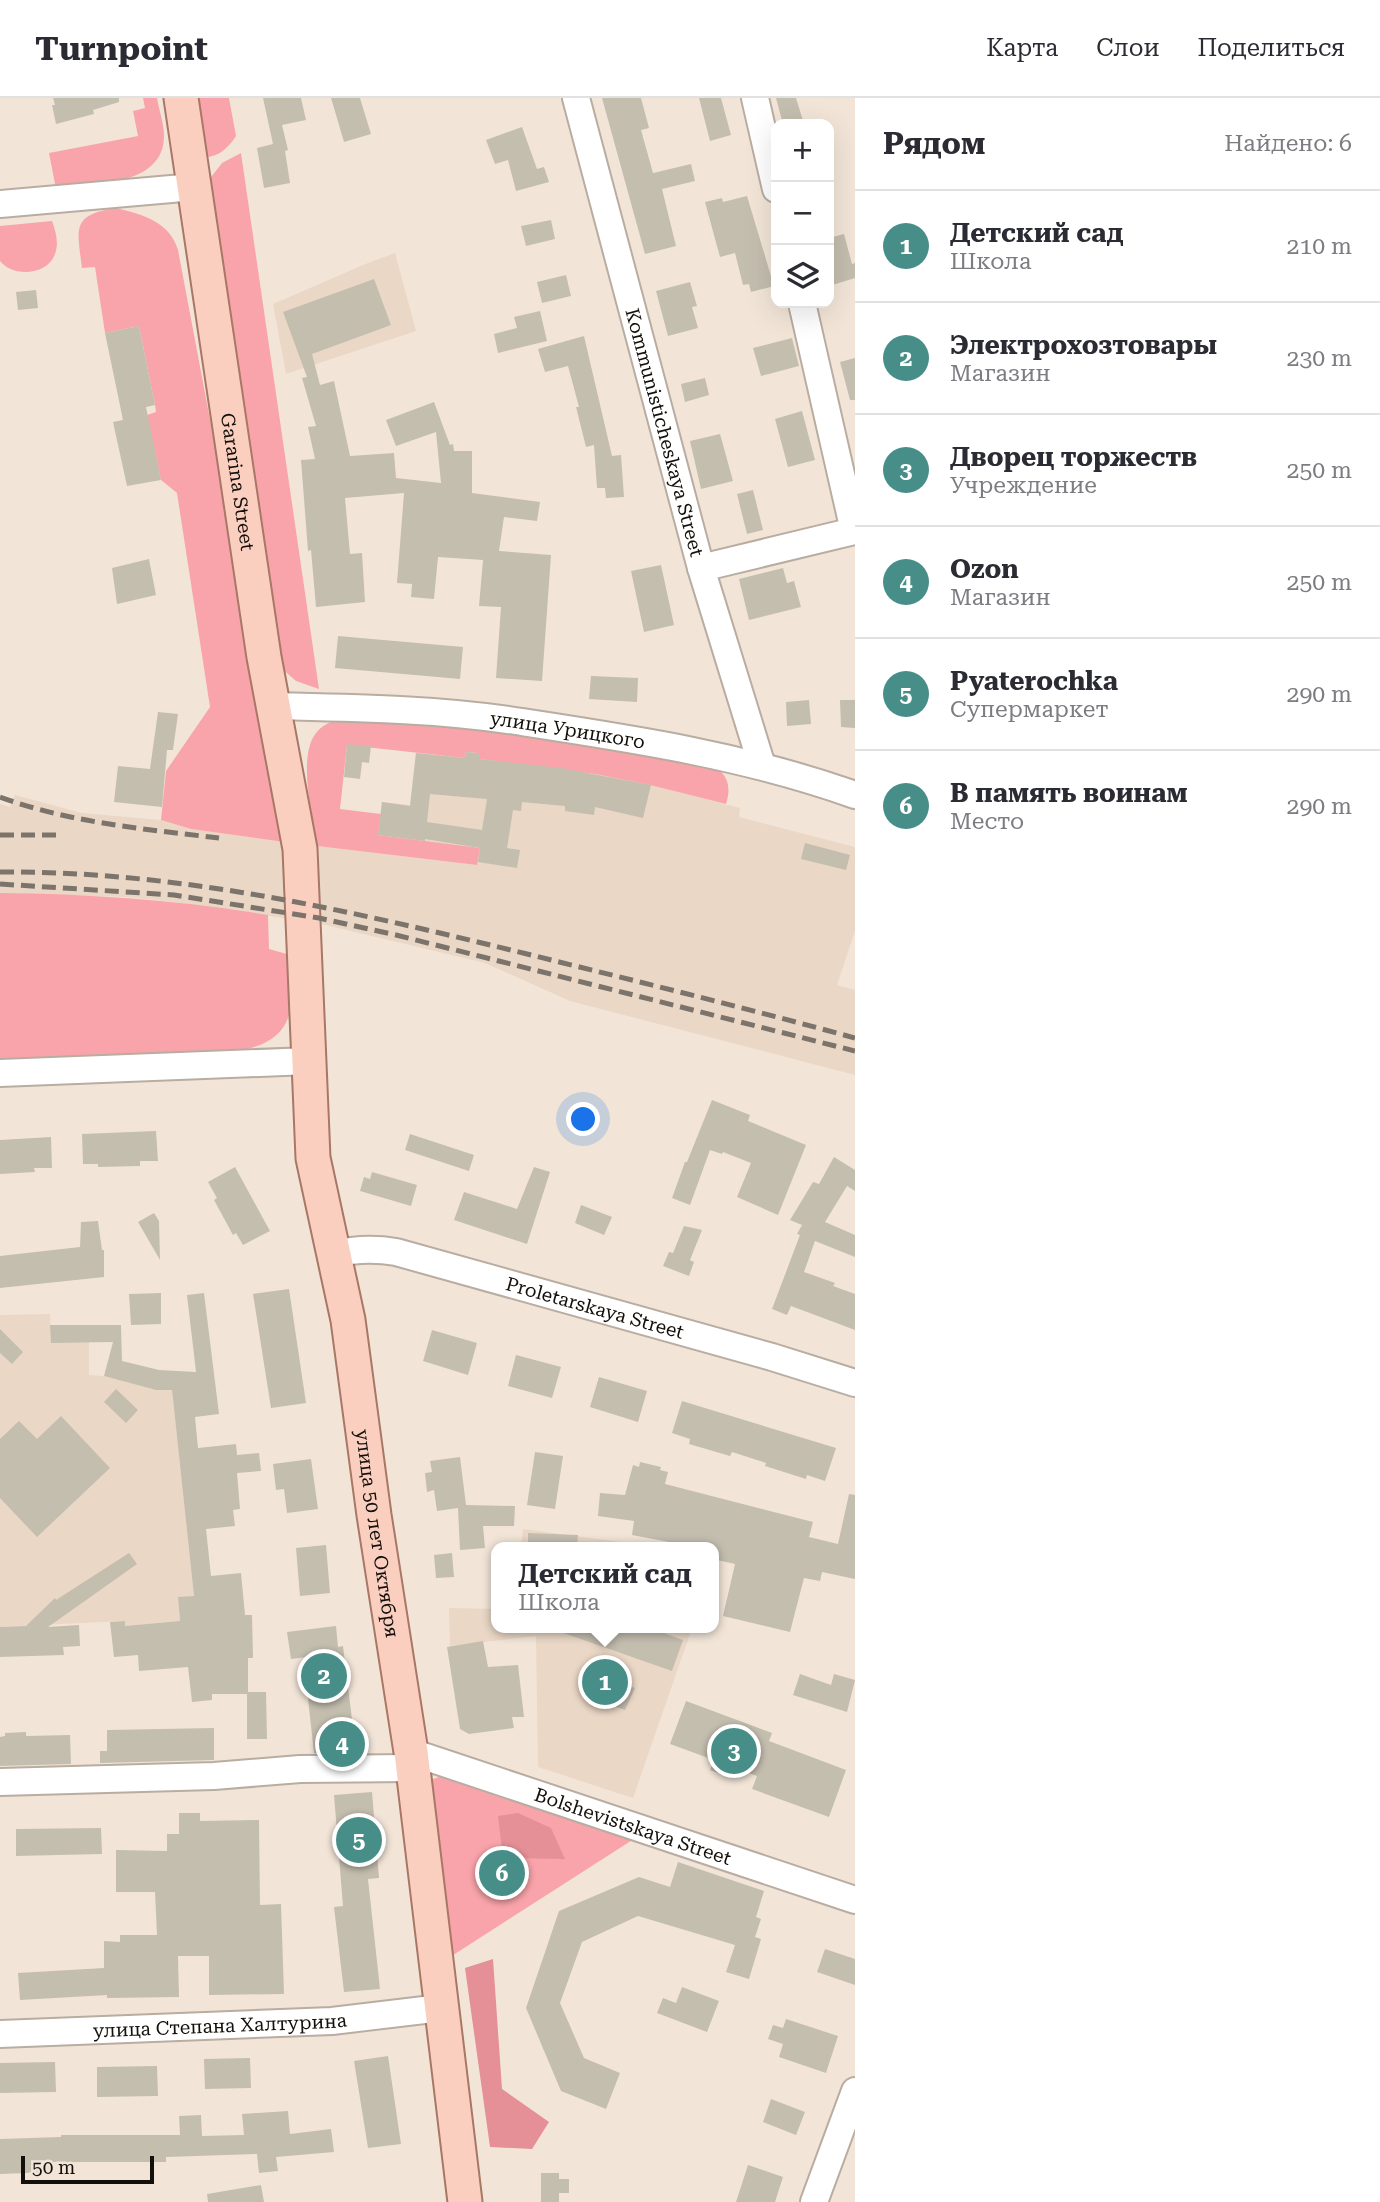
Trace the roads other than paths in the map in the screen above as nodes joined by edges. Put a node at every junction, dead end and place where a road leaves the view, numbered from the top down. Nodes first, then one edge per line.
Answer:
1 (181, 98) edge
2 (576, 98) edge
3 (755, 98) edge
4 (774, 182) edge
5 (194, 187) junction
6 (0, 204) edge
7 (803, 308) edge
8 (701, 568) junction
9 (274, 706) junction
10 (762, 766) junction
11 (855, 794) edge
12 (300, 866) joint
13 (309, 1061) junction
14 (0, 1073) edge
15 (333, 1254) junction
16 (855, 1383) edge
17 (412, 1760) junction
18 (0, 1783) edge
19 (855, 1900) edge
20 (441, 2008) junction
21 (0, 2034) edge
22 (855, 2091) edge
23 (465, 2202) edge
24 (814, 2202) edge

1 - 5 main road, Gararina Street
2 - 8 street, Kommunisticheskaya Street
3 - 4 street
5 - 6 street
5 - 9 main road, Gararina Street
7 - 8 street
8 - 10 street, Kommunisticheskaya Street
9 - 10 street, улица Урицкого
9 - 12 main road, Gararina Street
10 - 11 street, улица Урицкого
12 - 13 main road, улица 50 лет Октября
13 - 14 street
13 - 15 main road, улица 50 лет Октября
15 - 16 street, Proletarskaya Street
15 - 17 main road, улица 50 лет Октября
17 - 18 street, Bolshevistskaya Street
17 - 19 street, Bolshevistskaya Street
17 - 20 main road, улица 50 лет Октября
20 - 21 street, улица Степана Халтурина
20 - 23 main road, улица 50 лет Октября
22 - 24 street

